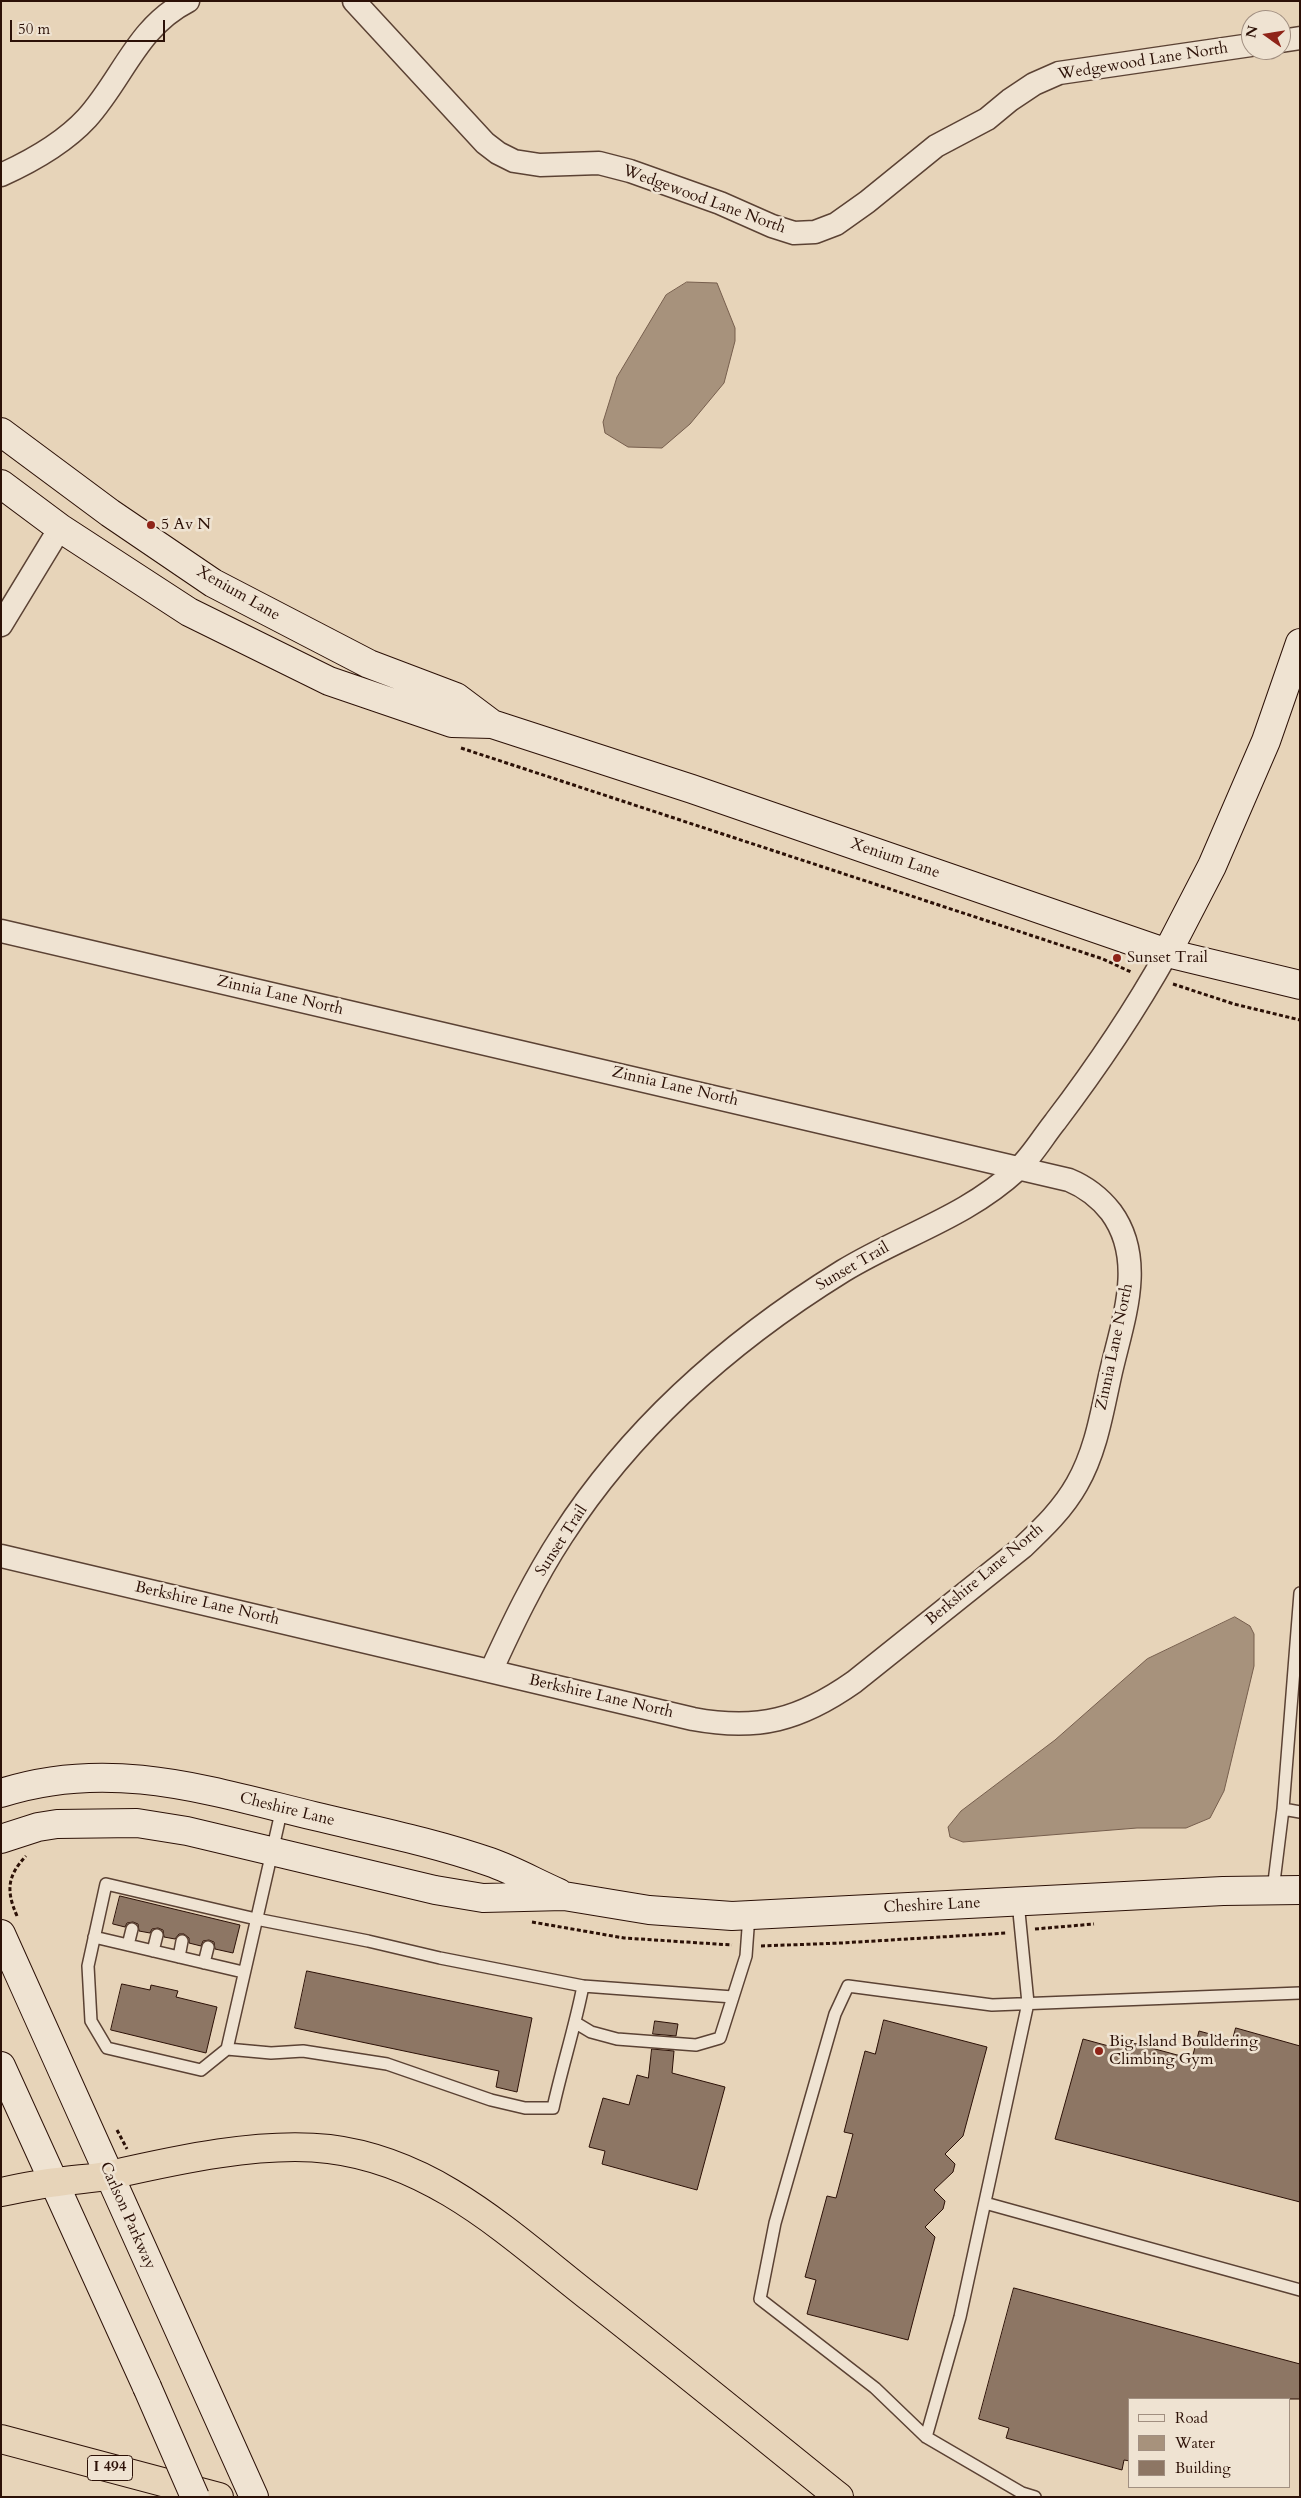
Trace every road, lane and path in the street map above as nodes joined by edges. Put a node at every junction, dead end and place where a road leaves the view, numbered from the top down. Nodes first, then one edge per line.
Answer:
1 (188, 1) edge
2 (354, 1) edge
3 (1241, 46) edge
4 (1, 175) edge
5 (1, 432) edge
6 (1, 484) edge
7 (60, 528) junction
8 (1, 625) edge
9 (1300, 643) edge
10 (492, 724) junction
11 (1, 931) edge
12 (1167, 953) junction
13 (1300, 984) edge
14 (1180, 986) dead end
15 (1300, 1020) edge
16 (1019, 1168) junction
17 (1096, 1436) joint
18 (1, 1556) edge
19 (1300, 1593) edge
20 (492, 1671) junction
21 (1296, 1686) edge
22 (1, 1792) edge
23 (282, 1808) junction
24 (1284, 1809) junction
25 (1300, 1812) edge
26 (1, 1839) edge
27 (272, 1852) junction
28 (1286, 1890) edge
29 (564, 1896) junction
30 (1018, 1902) junction
31 (749, 1915) junction
32 (256, 1919) junction
33 (132, 1929) dead end
34 (1, 1934) edge
35 (157, 1935) dead end
36 (94, 1937) junction
37 (182, 1941) dead end
38 (128, 1945) junction
39 (208, 1947) dead end
40 (153, 1951) junction
41 (179, 1957) junction
42 (204, 1963) junction
43 (244, 1972) junction
44 (582, 1986) junction
45 (1300, 1992) edge
46 (733, 1998) junction
47 (1028, 2003) junction
48 (576, 2022) junction
49 (227, 2049) junction
50 (1, 2066) edge
51 (109, 2175) junction
52 (54, 2182) junction
53 (1, 2192) edge
54 (985, 2203) junction
55 (1300, 2290) edge
56 (926, 2437) junction
57 (1, 2439) edge
58 (195, 2497) edge
59 (220, 2497) edge
60 (254, 2497) edge
61 (839, 2497) edge
62 (1035, 2497) edge

1 - 4 street
2 - 3 street, Wedgewood Lane North
5 - 10 main road, Xenium Lane
6 - 7 main road, Xenium Lane
7 - 8 street
7 - 10 main road, Xenium Lane
9 - 12 main road, Sunset Trail
10 - 12 main road, Xenium Lane
11 - 16 street, Zinnia Lane North
12 - 13 main road, Xenium Lane
12 - 16 street, Sunset Trail
14 - 15 path
16 - 17 street, Zinnia Lane North
16 - 20 street, Sunset Trail
17 - 20 street, Berkshire Lane North
18 - 20 street, Berkshire Lane North
19 - 21 lane
21 - 24 lane
22 - 23 main road, Cheshire Lane
23 - 27 lane
23 - 29 main road, Cheshire Lane
24 - 25 lane
24 - 28 lane
26 - 27 main road, Cheshire Lane
27 - 29 main road, Cheshire Lane
27 - 32 lane
28 - 30 main road, Cheshire Lane
29 - 31 main road, Cheshire Lane
30 - 31 main road, Cheshire Lane
30 - 47 lane
31 - 46 lane
32 - 36 lane
32 - 43 lane
32 - 44 lane
33 - 38 lane
34 - 51 main road, Carlson Parkway
35 - 40 lane
36 - 38 lane
36 - 49 lane
37 - 41 lane
38 - 40 lane
39 - 42 lane
40 - 41 lane
41 - 42 lane
42 - 43 lane
43 - 49 lane
44 - 46 lane
44 - 48 lane
45 - 47 lane
46 - 48 lane
47 - 54 lane
47 - 56 lane
48 - 49 lane
50 - 52 main road
51 - 52 highway
51 - 60 main road, Carlson Parkway
51 - 61 highway
52 - 53 highway
52 - 58 main road, bridge
54 - 55 lane
54 - 56 lane
56 - 62 lane
57 - 59 highway, I 494

